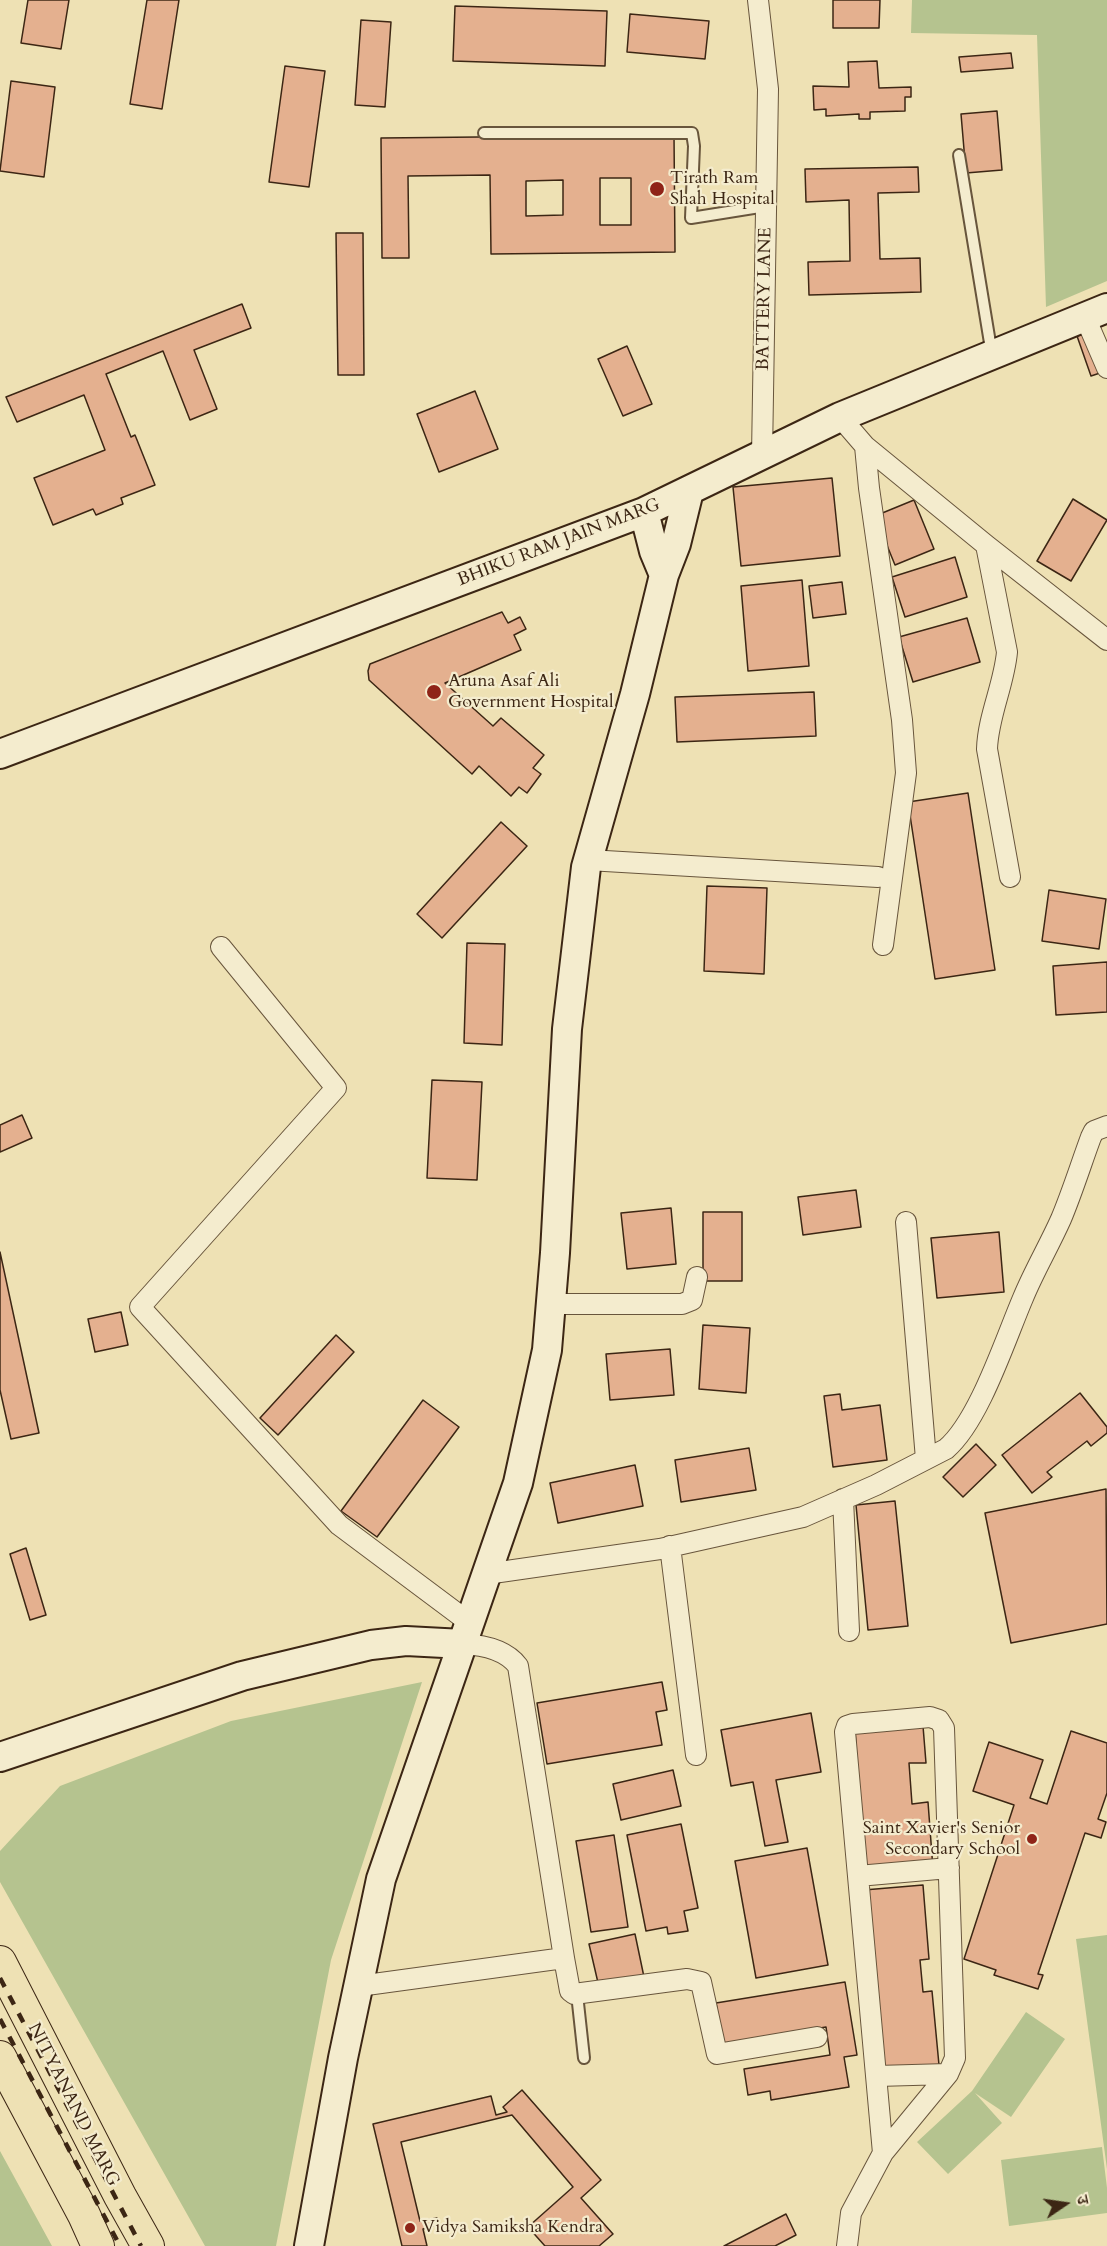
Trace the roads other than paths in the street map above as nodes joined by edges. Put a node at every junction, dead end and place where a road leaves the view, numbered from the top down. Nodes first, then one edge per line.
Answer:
1 (758, 0) edge
2 (484, 133) dead end
3 (959, 155) dead end
4 (766, 206) junction
5 (1096, 312) edge
6 (992, 355) junction
7 (1107, 368) edge
8 (840, 417) junction
9 (866, 446) junction
10 (762, 455) junction
11 (689, 491) junction
12 (644, 512) junction
13 (986, 545) junction
14 (664, 575) junction
15 (1107, 640) edge
16 (0, 754) edge
17 (588, 860) junction
18 (878, 877) dead end
19 (1010, 877) dead end
20 (883, 945) dead end
21 (221, 947) dead end
22 (1107, 1126) edge
23 (906, 1222) dead end
24 (697, 1276) dead end
25 (551, 1304) junction
26 (926, 1459) junction
27 (843, 1499) junction
28 (670, 1546) junction
29 (486, 1574) junction
30 (849, 1631) dead end
31 (466, 1634) junction
32 (696, 1755) dead end
33 (1, 1760) edge
34 (949, 1868) junction
35 (858, 1876) junction
36 (564, 1958) junction
37 (0, 1962) edge
38 (359, 1986) junction
39 (577, 1994) junction
40 (817, 2037) dead end
41 (0, 2057) edge
42 (584, 2058) dead end
43 (948, 2073) junction
44 (877, 2076) junction
45 (883, 2153) junction
46 (120, 2196) junction
47 (84, 2215) junction
48 (98, 2246) edge
49 (148, 2246) edge
50 (309, 2246) edge
51 (847, 2246) edge

1 - 4 street, BATTERY LANE
2 - 4 lane
3 - 6 lane
4 - 10 street, BATTERY LANE
5 - 6 street, BHIKU RAM JAIN MARG
5 - 7 street
6 - 8 street, BHIKU RAM JAIN MARG
8 - 9 street
8 - 10 street, BHIKU RAM JAIN MARG
9 - 13 street
9 - 20 street
10 - 11 street, BHIKU RAM JAIN MARG
11 - 12 street, BHIKU RAM JAIN MARG
11 - 14 street
12 - 14 street
12 - 16 street, BHIKU RAM JAIN MARG
13 - 15 street
13 - 19 street
14 - 17 street
17 - 18 street
17 - 25 street
21 - 31 street
22 - 26 street
23 - 26 street
24 - 25 street
25 - 29 street
26 - 27 street
27 - 28 street
27 - 30 street
28 - 29 street
28 - 32 street
29 - 31 street
31 - 33 street
31 - 36 street
31 - 38 street
34 - 35 street
34 - 35 street
34 - 43 street
35 - 44 street
36 - 38 street
36 - 39 street
37 - 46 main road, NITYANAND MARG
38 - 50 street
39 - 40 street
39 - 42 lane
41 - 47 main road
43 - 44 street
43 - 45 street
44 - 45 street
45 - 51 street
46 - 47 main road
46 - 49 main road, NITYANAND MARG
47 - 48 main road

